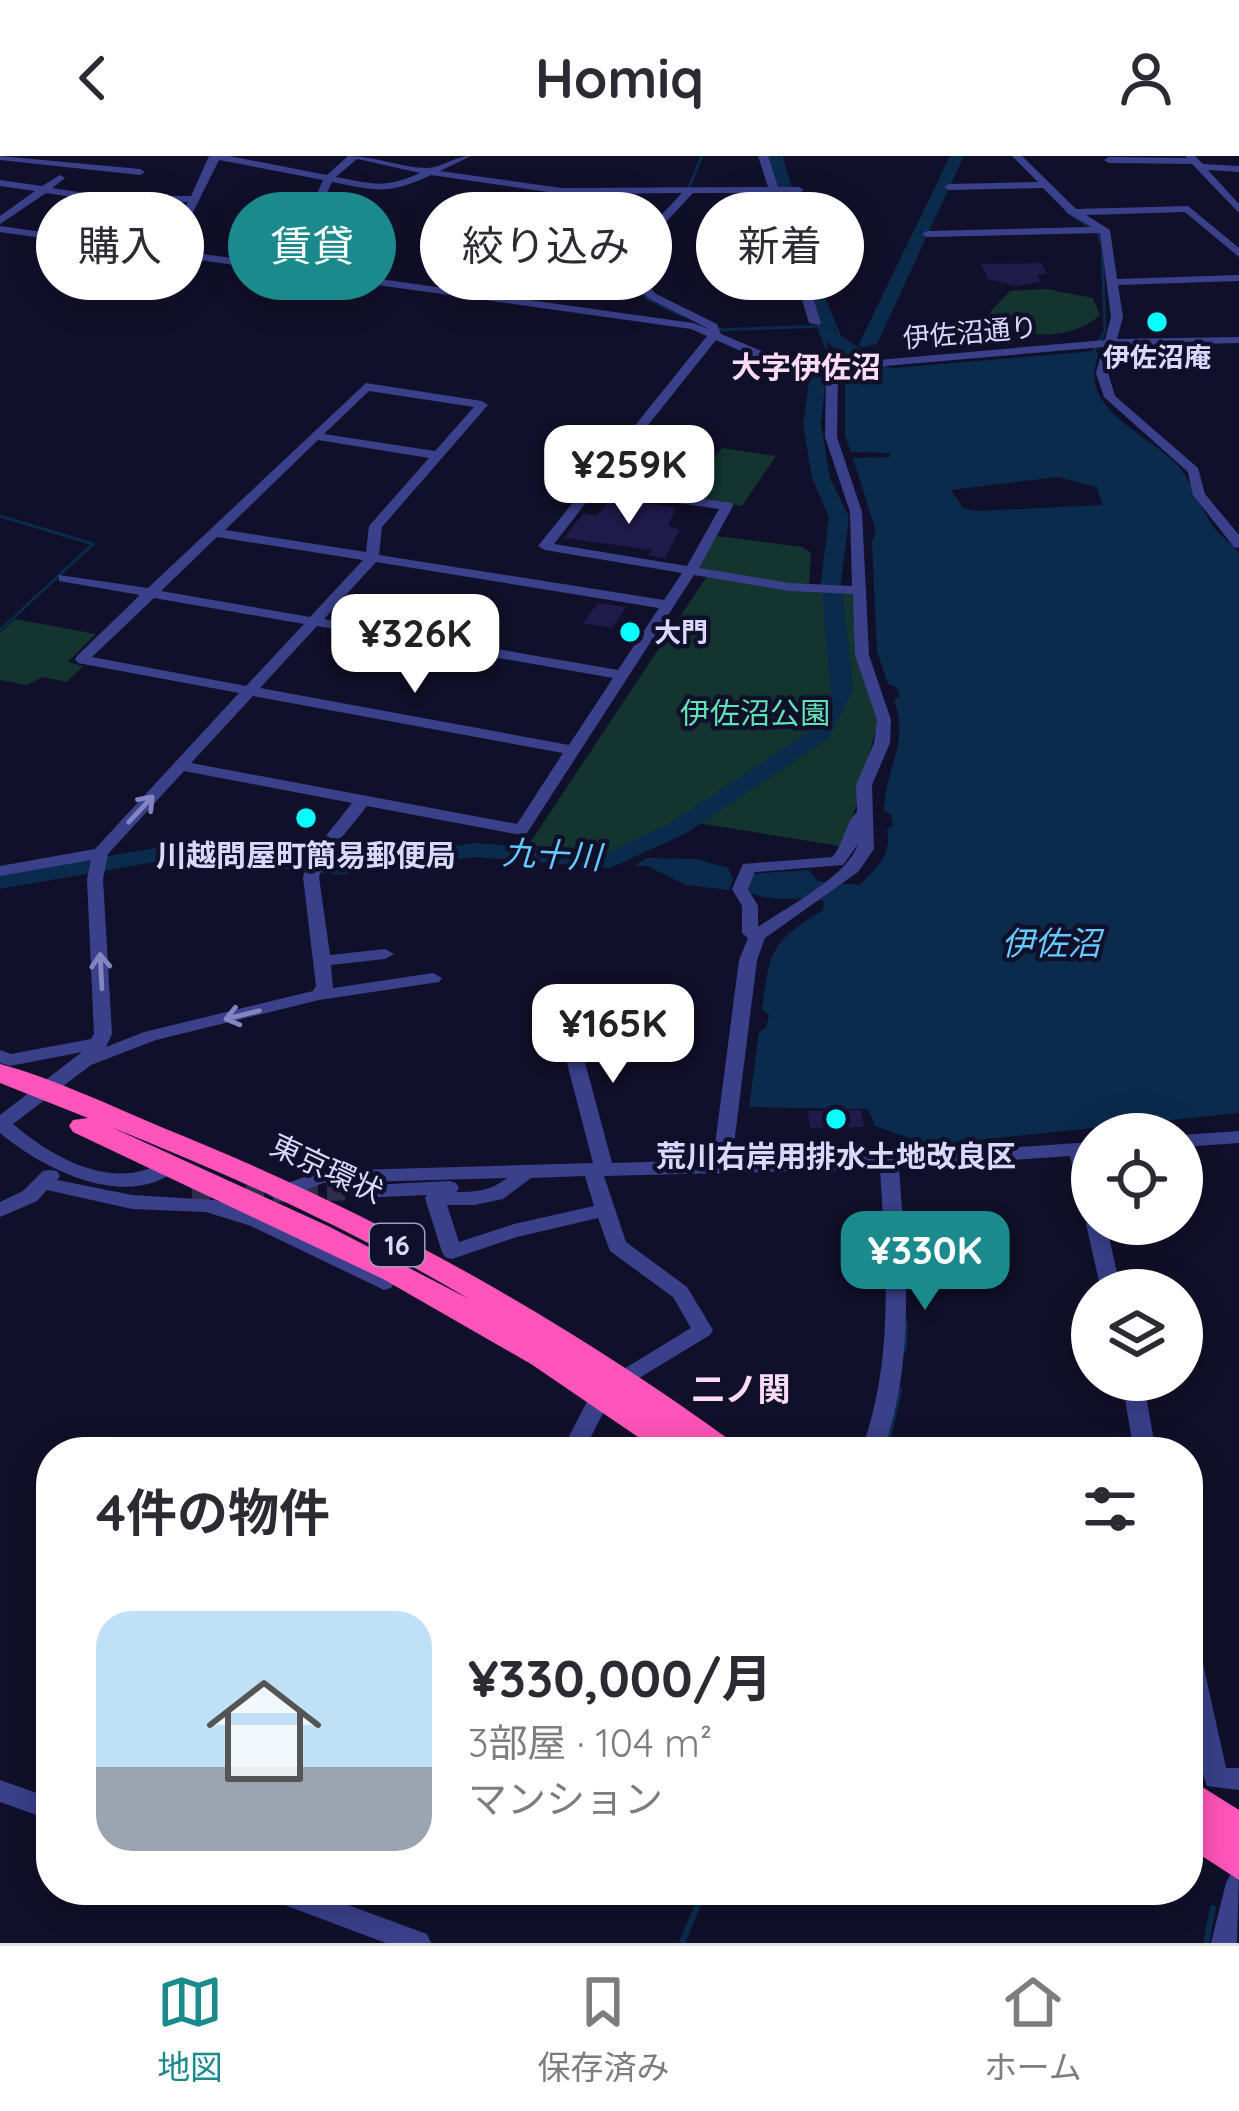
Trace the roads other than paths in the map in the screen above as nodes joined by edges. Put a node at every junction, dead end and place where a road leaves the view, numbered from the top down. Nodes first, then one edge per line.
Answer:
1 (215, 156) edge
2 (356, 156) edge
3 (466, 156) edge
4 (763, 156) edge
5 (1017, 156) edge
6 (1237, 156) edge
7 (0, 157) edge
8 (20, 158) edge
9 (1109, 160) dead end
10 (1194, 162) edge
11 (1239, 169) edge
12 (0, 172) edge
13 (140, 172) dead end
14 (429, 172) junction
15 (60, 178) dead end
16 (324, 180) junction
17 (0, 183) edge
18 (1046, 185) junction
19 (949, 187) dead end
20 (44, 190) junction
21 (773, 190) junction
22 (800, 190) dead end
23 (57, 192) edge
24 (195, 192) edge
25 (317, 192) edge
26 (688, 193) junction
27 (1238, 210) edge
28 (1073, 212) junction
29 (1191, 212) junction
30 (0, 225) edge
31 (1105, 230) junction
32 (36, 231) edge
33 (927, 234) dead end
34 (1239, 254) edge
35 (1239, 278) edge
36 (1111, 281) junction
37 (396, 286) edge
38 (815, 323) dead end
39 (716, 332) junction
40 (1239, 340) edge
41 (1111, 343) junction
42 (829, 369) junction
43 (316, 436) junction
44 (437, 455) junction
45 (593, 487) junction
46 (214, 532) junction
47 (1239, 544) edge
48 (372, 558) junction
49 (692, 570) junction
50 (64, 578) dead end
51 (850, 590) junction
52 (152, 593) junction
53 (668, 605) junction
54 (316, 620) junction
55 (622, 675) junction
56 (251, 692) junction
57 (570, 750) junction
58 (182, 766) junction
59 (865, 799) junction
60 (362, 801) junction
61 (100, 854) junction
62 (0, 872) edge
63 (757, 936) junction
64 (385, 954) dead end
65 (322, 961) junction
66 (433, 978) dead end
67 (319, 995) junction
68 (565, 1021) dead end
69 (99, 1043) junction
70 (0, 1056) edge
71 (86, 1060) junction
72 (0, 1072) edge
73 (0, 1090) edge
74 (36, 1096) junction
75 (0, 1124) edge
76 (1239, 1137) edge
77 (1203, 1140) edge
78 (1071, 1150) edge
79 (889, 1162) junction
80 (172, 1165) junction
81 (722, 1166) junction
82 (598, 1169) junction
83 (526, 1171) junction
84 (502, 1172) junction
85 (50, 1175) junction
86 (358, 1191) tunnel mouth
87 (192, 1196) tunnel mouth
88 (274, 1197) junction
89 (0, 1210) edge
90 (606, 1210) junction
91 (394, 1269) junction
92 (612, 1388) junction
93 (1136, 1401) edge
94 (581, 1437) edge
95 (667, 1437) edge
96 (696, 1437) edge
97 (878, 1437) edge
98 (1142, 1437) edge
99 (1203, 1719) edge
100 (1239, 1779) edge
101 (0, 1791) edge
102 (36, 1804) edge
103 (1203, 1805) edge
104 (1239, 1831) edge
105 (1203, 1836) edge
106 (1239, 1863) edge
107 (1239, 1883) edge
108 (345, 1905) edge
109 (418, 1943) edge
110 (1224, 1943) edge

1 - 16 street
1 - 24 street
2 - 14 street
2 - 16 street
3 - 14 street
4 - 21 street
5 - 18 street
6 - 11 street
7 - 8 street
8 - 12 street
8 - 13 street
9 - 10 street
10 - 11 street
10 - 27 street
14 - 16 street
14 - 26 street
15 - 20 street
16 - 25 street
17 - 20 street
18 - 19 street
18 - 28 street
20 - 23 street
20 - 30 street
21 - 22 street
21 - 26 street
21 - 38 street
26 - 39 street
27 - 29 street
28 - 29 street
28 - 31 street
29 - 34 street
30 - 32 street, 伊佐沼通り
31 - 33 street
31 - 36 street
35 - 36 street
36 - 41 street
37 - 39 street, 伊佐沼通り
39 - 42 street, 伊佐沼通り
39 - 45 street
40 - 41 street, 伊佐沼通り
41 - 42 street, 伊佐沼通り
41 - 47 street
42 - 51 street
43 - 44 street
43 - 44 street
43 - 46 street
44 - 48 street
45 - 49 street
45 - 49 street
46 - 48 street
46 - 52 street
48 - 53 street
48 - 54 street
49 - 51 street
49 - 53 street
50 - 52 street
51 - 59 street
52 - 54 street
52 - 56 street
53 - 55 street
54 - 55 street
54 - 56 street
55 - 57 street
56 - 57 street
56 - 58 street
57 - 60 street
58 - 60 street
61 -> 58 street
59 - 63 street
59 - 63 street
60 - 65 street
61 - 62 street
69 -> 61 street
63 - 81 street
64 - 65 street
65 - 67 street
66 - 67 street
67 -> 71 street
68 - 82 street
69 - 70 street
69 - 71 street
71 - 74 street
72 - 74 highway, 東京環状 / 16
73 - 74 highway, 東京環状 / 16
74 - 75 street
74 - 80 highway, 東京環状 / 16
74 - 88 highway, 東京環状 / 16
75 - 85 street
76 - 77 street
78 - 79 street
79 - 81 street
79 - 97 street
80 - 85 street
80 - 88 highway, 東京環状 / 16
81 - 82 street
82 - 83 street
82 - 90 street
83 - 84 street
83 - 90 street
84 - 86 street
84 - 88 street
85 - 87 street
85 - 89 street
85 - 91 street
88 - 91 highway, 東京環状 / 16
88 - 92 highway, 東京環状 / 16
90 - 92 street
91 - 92 highway, 東京環状 / 16
92 - 94 street
92 - 95 highway, 東京環状 / 16
92 - 96 highway, 東京環状 / 16
93 - 98 street
99 - 100 street
101 - 102 street
103 - 104 highway
105 - 106 highway
107 - 110 street
108 - 109 street

